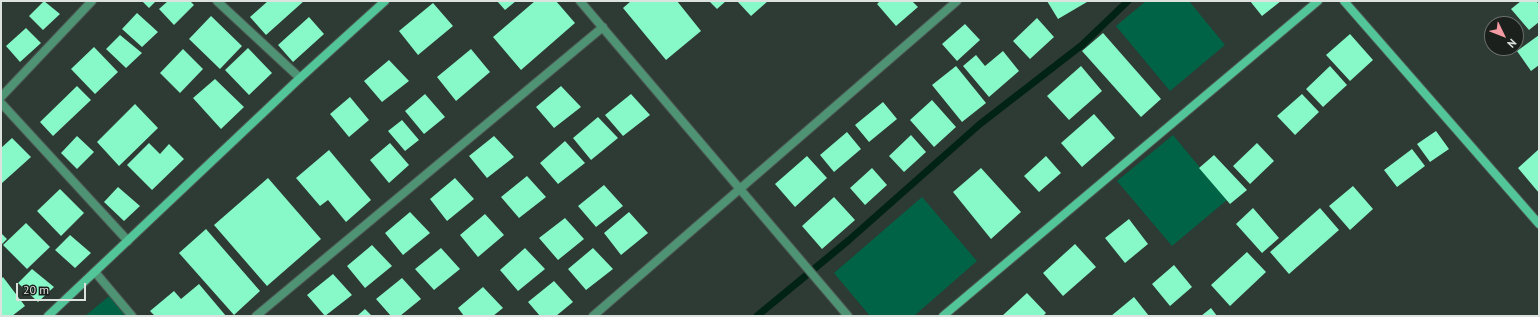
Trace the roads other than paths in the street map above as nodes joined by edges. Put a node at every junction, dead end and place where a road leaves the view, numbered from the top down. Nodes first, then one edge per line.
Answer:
1 (92, 1) edge
2 (217, 1) edge
3 (385, 1) edge
4 (580, 1) edge
5 (957, 1) edge
6 (1318, 1) edge
7 (1344, 1) edge
8 (603, 27) junction
9 (300, 78) junction
10 (1, 97) edge
11 (1, 102) edge
12 (741, 189) junction
13 (1539, 224) edge
14 (128, 241) junction
15 (95, 272) junction
16 (48, 316) edge
17 (132, 316) edge
18 (256, 316) edge
19 (593, 316) edge
20 (848, 316) edge
21 (943, 316) edge

1 - 10 street
2 - 9 street
3 - 9 street
4 - 8 street
5 - 12 street
6 - 21 street
7 - 13 street
8 - 12 street
8 - 18 street
9 - 14 street
11 - 14 street
12 - 19 street
12 - 20 street
14 - 15 street
15 - 16 street
15 - 17 street

